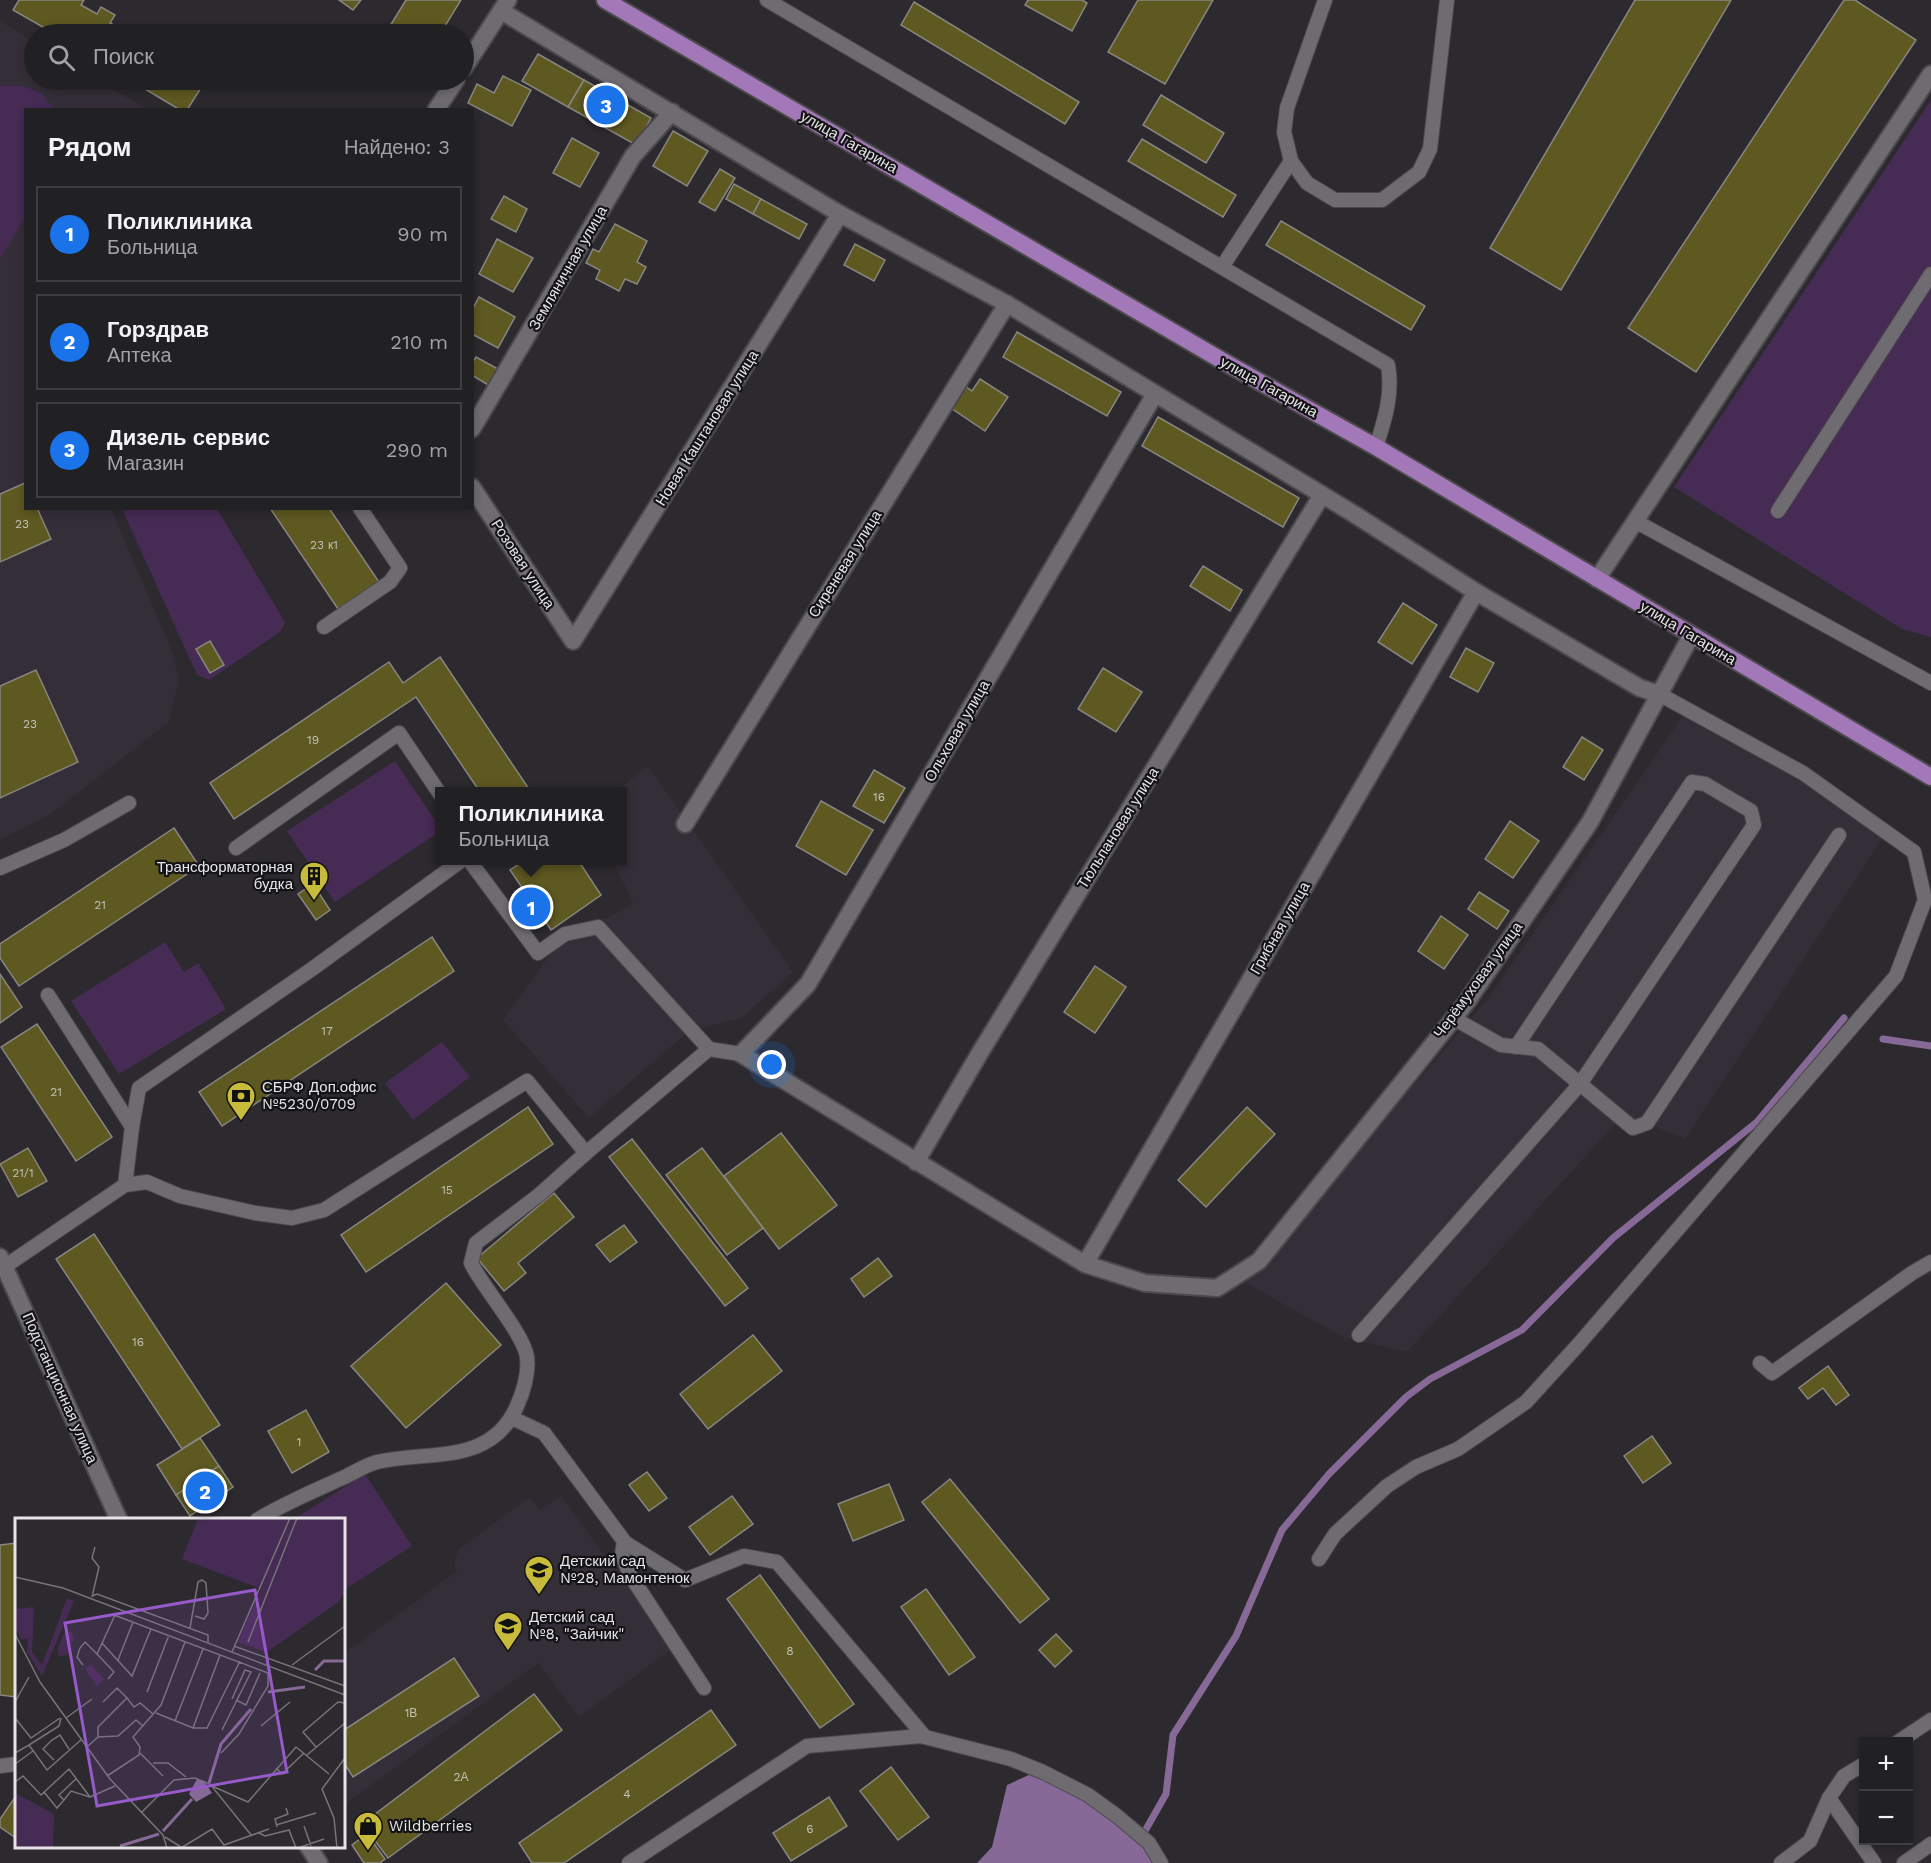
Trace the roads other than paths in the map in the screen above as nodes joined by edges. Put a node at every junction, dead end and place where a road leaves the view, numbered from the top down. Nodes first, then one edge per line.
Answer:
1 (605, 0) edge
2 (767, 0) edge
3 (1325, 0) edge
4 (1447, 0) edge
5 (505, 6) edge
6 (474, 53) edge
7 (1931, 74) edge
8 (449, 90) edge
9 (437, 108) edge
10 (672, 112) junction
11 (1291, 161) junction
12 (840, 214) junction
13 (1222, 267) junction
14 (1931, 274) edge
15 (1007, 304) junction
16 (1155, 394) junction
17 (474, 426) edge
18 (1376, 447) junction
19 (474, 490) edge
20 (1322, 495) junction
21 (361, 510) edge
22 (1778, 511) dead end
23 (1635, 521) junction
24 (1597, 579) junction
25 (1476, 592) junction
26 (324, 627) dead end
27 (1691, 636) junction
28 (573, 641) joint
29 (1931, 683) edge
30 (1659, 694) junction
31 (1931, 777) edge
32 (435, 787) edge
33 (129, 803) dead end
34 (685, 824) dead end
35 (1839, 835) dead end
36 (236, 848) dead end
37 (456, 865) edge
38 (472, 865) edge
39 (0, 868) edge
40 (48, 995) dead end
41 (1453, 1017) junction
42 (1516, 1047) junction
43 (709, 1049) junction
44 (741, 1054) junction
45 (1580, 1084) junction
46 (132, 1127) junction
47 (586, 1153) junction
48 (916, 1162) junction
49 (125, 1185) junction
50 (2, 1262) edge
51 (1931, 1262) edge
52 (1085, 1264) junction
53 (1359, 1335) dead end
54 (1760, 1363) dead end
55 (512, 1418) junction
56 (118, 1518) edge
57 (261, 1518) edge
58 (624, 1542) junction
59 (1319, 1559) dead end
60 (704, 1688) dead end
61 (1931, 1720) edge
62 (925, 1737) junction
63 (1906, 1737) edge
64 (15, 1764) edge
65 (0, 1766) edge
66 (1859, 1767) edge
67 (1829, 1798) junction
68 (1931, 1844) edge
69 (309, 1848) edge
70 (319, 1863) edge
71 (629, 1863) edge
72 (1161, 1863) edge
73 (1781, 1863) edge
74 (1874, 1863) edge
75 (1904, 1863) edge

1 - 18 main road, улица Гагарина
2 - 13 lane
3 - 11 lane
4 - 11 lane
5 - 6 street
5 - 10 street
7 - 23 street
8 - 9 street
10 - 12 street
10 - 17 street, Земляничная улица
11 - 13 lane
12 - 15 street
12 - 28 street, Новая Каштановая улица
13 - 18 lane
14 - 22 lane
15 - 16 street
15 - 34 street, Сиреневая улица
16 - 20 street
16 - 44 street, Ольховая улица
18 - 24 main road, улица Гагарина
19 - 28 street, Розовая улица
20 - 25 street
20 - 48 street, Тюльпановая улица
21 - 26 lane
23 - 24 street
23 - 29 lane
24 - 27 main road, улица Гагарина
25 - 30 street
25 - 52 street, Грибная улица
27 - 30 street, Черёмуховая улица
27 - 31 main road, улица Гагарина
30 - 41 street, Черёмуховая улица
30 - 59 lane
32 - 36 lane
33 - 39 lane
35 - 45 lane
37 - 46 lane
38 - 43 lane
40 - 46 lane
41 - 42 lane
41 - 52 street, Черёмуховая улица
42 - 45 lane
42 - 45 lane
43 - 44 lane
43 - 47 lane
44 - 48 street
45 - 53 lane
46 - 49 lane
47 - 49 lane
47 - 55 lane
48 - 52 street
49 - 50 lane
50 - 56 street, Подстанционная улица
51 - 54 lane
55 - 57 lane
55 - 58 lane
58 - 60 lane
58 - 62 lane
61 - 63 lane
62 - 71 lane
62 - 72 lane
64 - 65 lane
66 - 67 lane
67 - 73 lane
67 - 74 lane
68 - 75 lane
69 - 70 street

